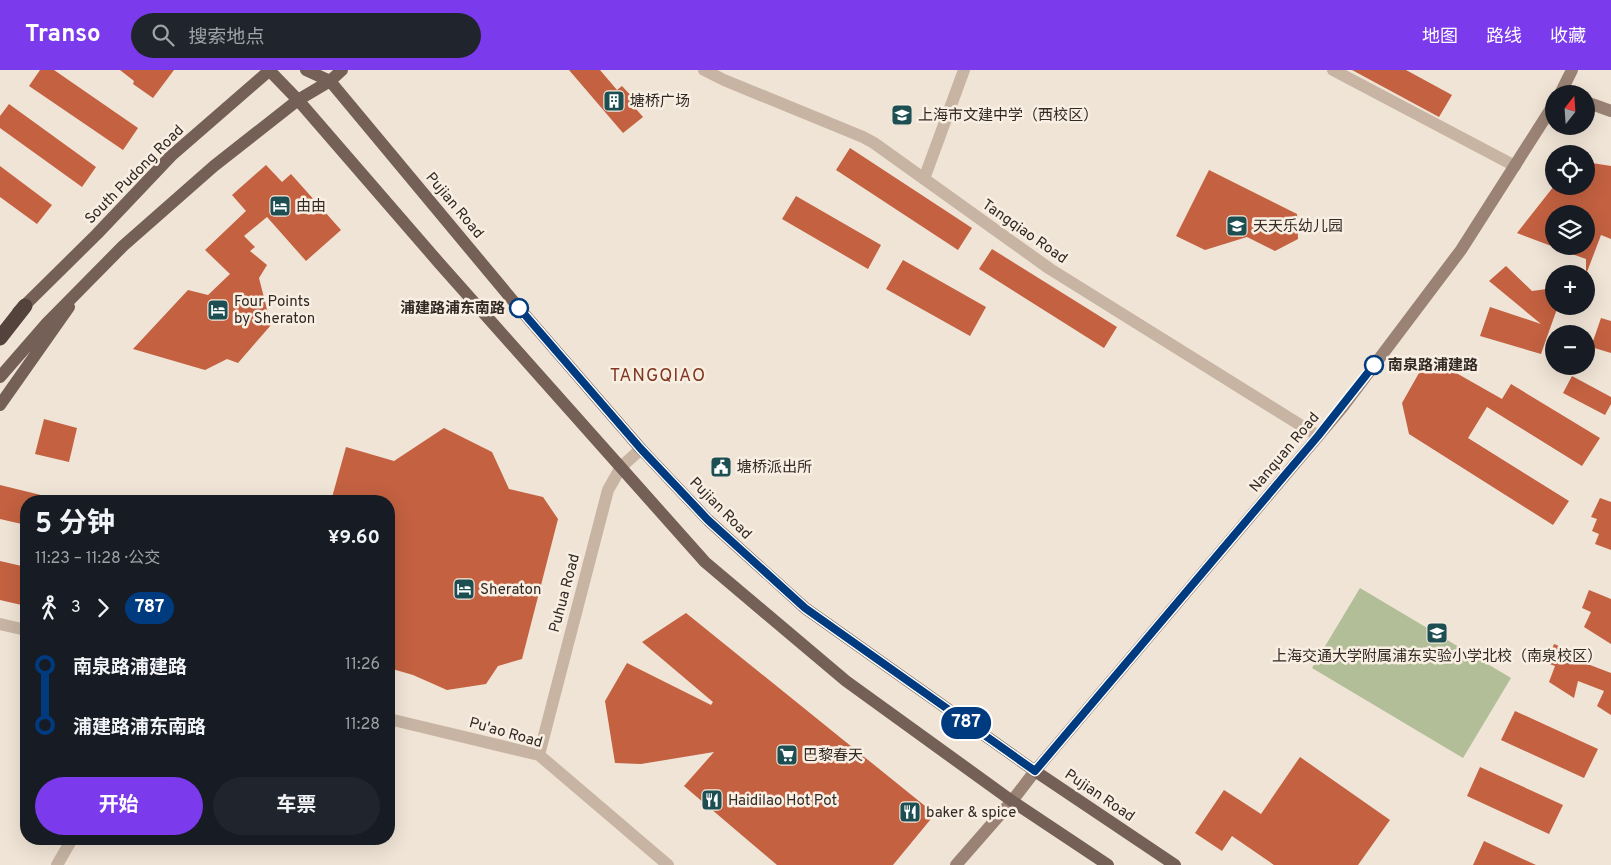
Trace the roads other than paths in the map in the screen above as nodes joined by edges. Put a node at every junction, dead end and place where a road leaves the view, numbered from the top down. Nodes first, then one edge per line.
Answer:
1 (269, 70) edge
2 (306, 70) edge
3 (342, 70) edge
4 (704, 70) edge
5 (964, 70) edge
6 (1332, 70) edge
7 (1572, 70) edge
8 (330, 81) junction
9 (1565, 85) edge
10 (298, 100) junction
11 (1595, 105) edge
12 (1611, 111) edge
13 (1545, 118) edge
14 (1514, 166) junction
15 (924, 179) junction
16 (82, 287) junction
17 (25, 306) junction
18 (0, 330) edge
19 (0, 338) edge
20 (0, 347) edge
21 (0, 377) edge
22 (0, 405) edge
23 (1318, 436) junction
24 (641, 449) junction
25 (621, 467) junction
26 (0, 624) edge
27 (20, 629) edge
28 (395, 720) edge
29 (539, 755) junction
30 (1035, 771) junction
31 (1012, 801) junction
32 (69, 845) edge
33 (57, 865) edge
34 (668, 865) edge
35 (956, 865) edge
36 (1108, 865) edge
37 (1175, 865) edge

1 - 10 main road
1 - 17 main road, South Pudong Road
2 - 8 main road
3 - 8 main road
4 - 15 street, Tangqiao Road
5 - 15 street
6 - 14 street
7 - 9 street
8 - 10 main road
8 - 24 main road, Pujian Road
10 - 16 main road
10 - 25 main road
11 - 12 street
13 - 14 street, Nanquan Road
14 - 23 street, Nanquan Road
15 - 23 street, Tangqiao Road
16 - 21 main road
16 - 22 main road
17 - 18 main road, South Pudong Road
17 - 19 highway
17 - 20 main road, South Pudong Road
23 - 30 street, Nanquan Road
24 - 25 street, Puhua Road
24 - 30 main road, Pujian Road
25 - 29 street, Puhua Road
25 - 31 main road
26 - 27 street
28 - 29 street, Pu'ao Road
29 - 34 street, Pu'ao Road
30 - 31 street, Nanquan Road
30 - 37 main road, Pujian Road
31 - 35 street, Nanquan Road
31 - 36 main road
32 - 33 street

